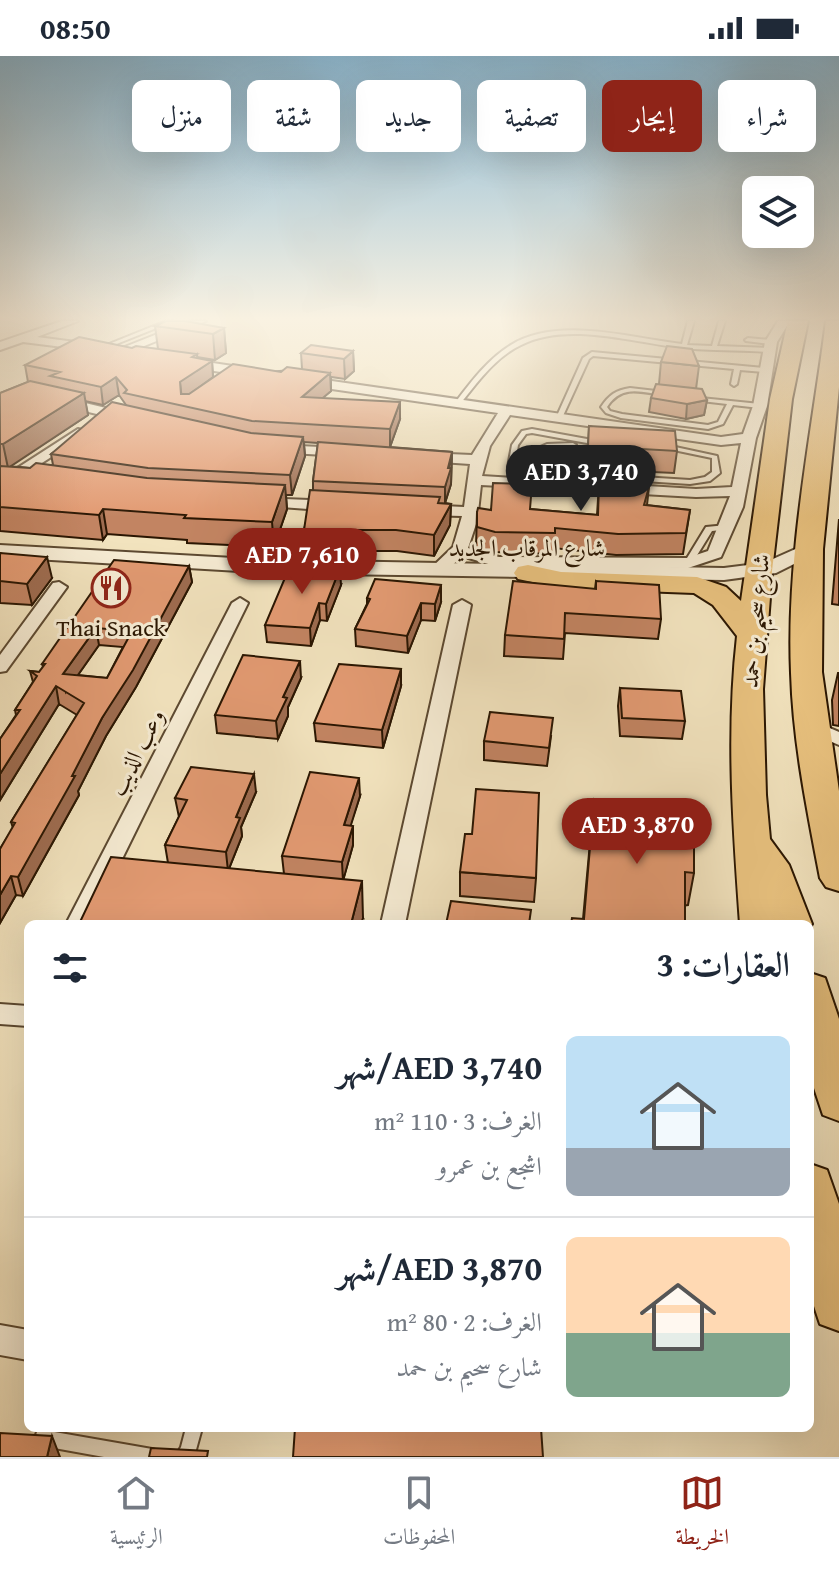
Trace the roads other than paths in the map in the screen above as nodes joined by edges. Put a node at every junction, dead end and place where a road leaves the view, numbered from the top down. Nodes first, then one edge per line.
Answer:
1 (343, 386) edge
2 (473, 386) edge
3 (573, 386) edge
4 (763, 386) edge
5 (784, 386) edge
6 (807, 386) edge
7 (832, 386) edge
8 (674, 395) edge
9 (42, 397) edge
10 (689, 397) edge
11 (458, 403) junction
12 (731, 403) junction
13 (760, 406) junction
14 (804, 408) dead end
15 (507, 410) junction
16 (112, 414) junction
17 (559, 418) junction
18 (141, 421) edge
19 (618, 421) junction
20 (674, 429) junction
21 (646, 434) junction
22 (800, 438) dead end
23 (586, 441) junction
24 (605, 444) edge
25 (573, 445) junction
26 (652, 446) edge
27 (265, 447) edge
28 (665, 447) junction
29 (354, 453) edge
30 (416, 457) edge
31 (478, 460) junction
32 (818, 467) junction
33 (571, 469) junction
34 (742, 471) junction
35 (582, 474) junction
36 (6, 475) edge
37 (644, 477) junction
38 (34, 480) edge
39 (475, 480) junction
40 (771, 491) junction
41 (688, 492) junction
42 (239, 501) edge
43 (347, 506) edge
44 (409, 509) edge
45 (471, 512) junction
46 (809, 549) junction
47 (0, 551) edge
48 (460, 551) junction
49 (758, 571) junction
50 (436, 572) junction
51 (528, 573) junction
52 (59, 587) dead end
53 (240, 603) dead end
54 (462, 605) dead end
55 (751, 634) junction
56 (0, 667) edge
57 (825, 732) edge
58 (829, 765) edge
59 (751, 838) junction
60 (838, 865) edge
61 (80, 920) edge
62 (394, 920) edge
63 (760, 920) edge
64 (791, 920) edge
65 (814, 1005) edge
66 (0, 1014) edge
67 (24, 1016) edge
68 (839, 1102) edge
69 (814, 1202) edge
70 (839, 1306) edge
71 (0, 1340) edge
72 (24, 1344) edge
73 (193, 1432) edge
74 (28, 1436) edge
75 (113, 1453) edge
76 (152, 1457) edge
77 (183, 1457) edge

1 - 11 street
2 - 11 lane
3 - 17 lane
4 - 13 street
5 - 40 highway, شارع سحيم بن حمد
6 - 14 highway
7 - 32 highway, شارع سحيم بن حمد
8 - 19 lane
9 - 16 street
10 - 12 lane
11 - 15 street
12 - 13 lane
12 - 20 lane
13 - 34 street
15 - 17 street
15 - 31 street
16 - 18 street
16 - 36 street
17 - 19 street
19 - 20 lane
19 - 21 street
20 - 21 street
20 - 34 street
21 - 28 lane
22 - 32 highway
23 - 24 lane
23 - 25 lane
23 - 35 lane
25 - 33 lane
25 - 33 lane
26 - 28 lane
27 - 29 street
28 - 37 lane
30 - 31 street
31 - 39 street
32 - 46 highway, شارع سحيم بن حمد
33 - 35 lane
34 - 40 highway
34 - 41 street
34 - 48 street
35 - 37 lane
36 - 38 street
37 - 41 lane
39 - 41 street
39 - 45 street
40 - 49 highway, شارع سحيم بن حمد
42 - 43 street
44 - 45 street
45 - 48 street
46 - 49 street, شارع المرقاب الجديد
46 - 57 highway, شارع سحيم بن حمد
47 - 50 street, شارع المرقاب الجديد
48 - 50 street
49 - 51 street, شارع المرقاب الجديد
49 - 55 highway, شارع سحيم بن حمد
50 - 51 street, شارع المرقاب الجديد
51 - 55 highway
52 - 56 street
53 - 61 street, وعب الذيب
54 - 62 street
55 - 59 highway, شارع سحيم بن حمد
57 - 58 highway, شارع سحيم بن حمد
58 - 60 highway, شارع سحيم بن حمد
59 - 63 highway, شارع سحيم بن حمد
59 - 64 highway
65 - 68 highway
66 - 67 street
69 - 70 highway
71 - 72 street
73 - 77 lane
74 - 75 lane
75 - 76 lane

